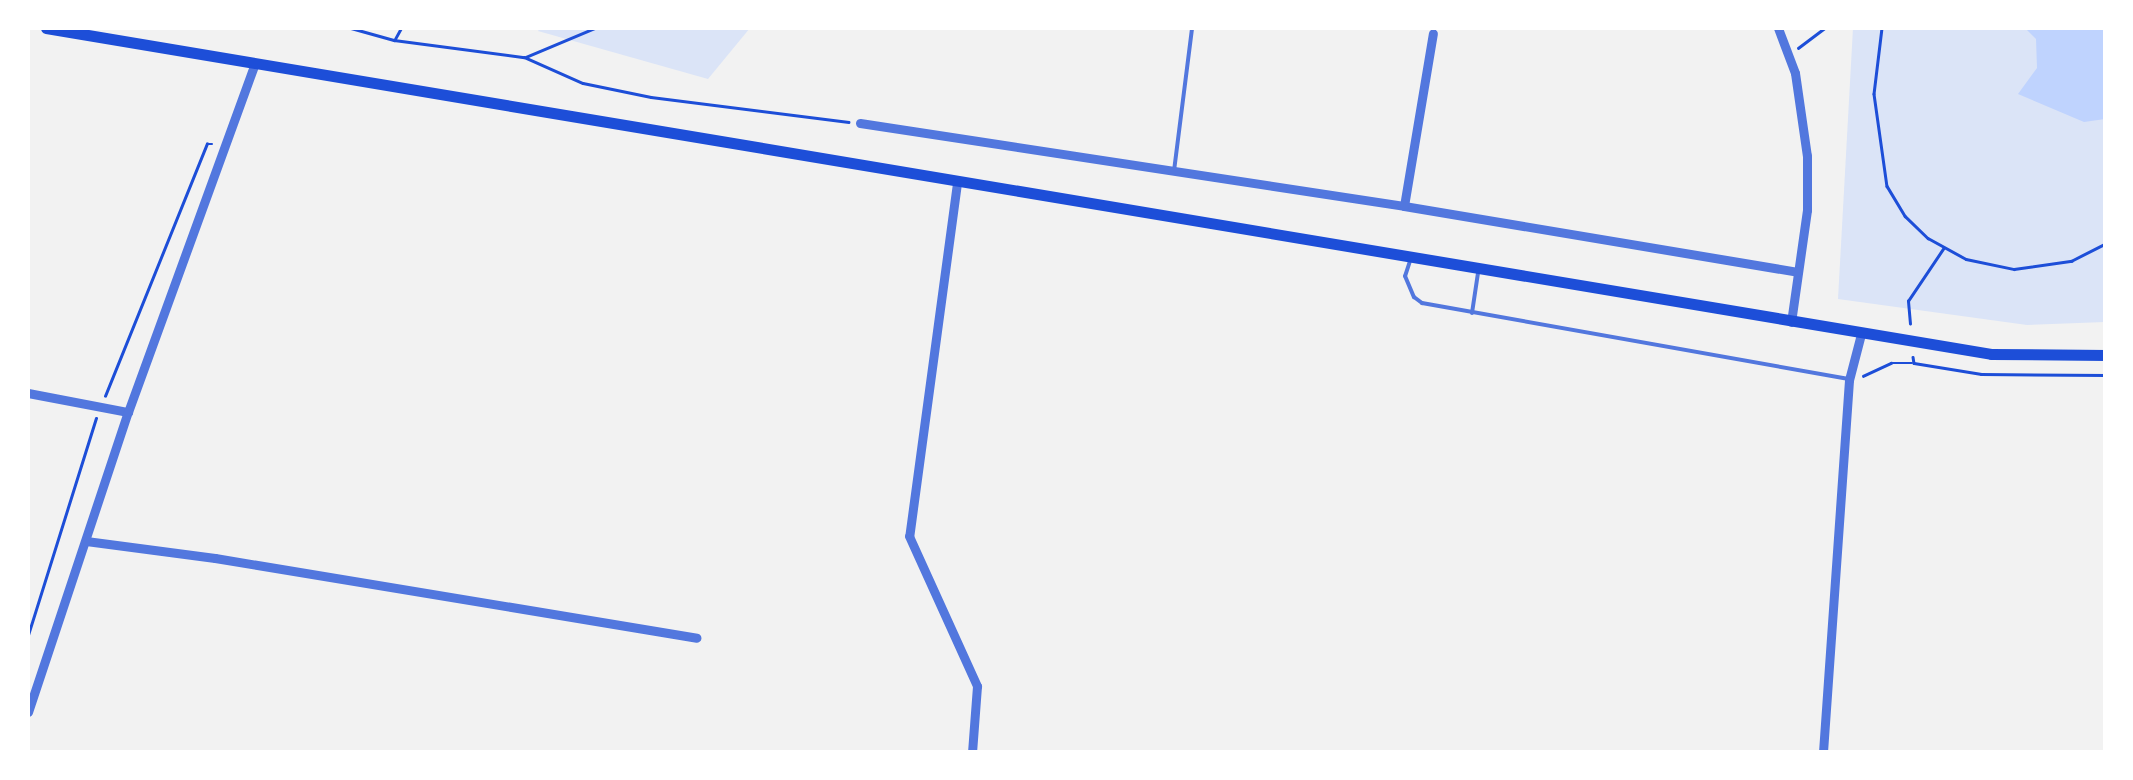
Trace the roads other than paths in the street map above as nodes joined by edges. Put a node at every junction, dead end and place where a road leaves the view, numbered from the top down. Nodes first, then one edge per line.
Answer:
1 (46, 28) edge
2 (1192, 28) edge
3 (1778, 28) edge
4 (1433, 33) dead end
5 (256, 63) junction
6 (860, 123) road end
7 (1174, 171) junction
8 (958, 183) junction
9 (1404, 206) junction
10 (1411, 256) junction
11 (1479, 268) junction
12 (1798, 272) junction
13 (1472, 314) junction
14 (1791, 322) junction
15 (1861, 334) junction
16 (2106, 355) edge
17 (1849, 380) junction
18 (28, 393) edge
19 (128, 412) junction
20 (86, 541) junction
21 (696, 638) dead end
22 (28, 712) edge
23 (972, 752) edge
24 (1823, 752) edge

1 - 5 main road
2 - 7 lane
3 - 12 street
4 - 9 street
5 - 8 main road
5 - 19 street
6 - 7 street
7 - 9 street
8 - 10 main road
8 - 23 street
9 - 12 street
10 - 11 main road
10 - 13 lane
11 - 13 lane
11 - 14 main road
12 - 14 street
13 - 17 lane
14 - 15 main road
15 - 16 main road
15 - 17 street
17 - 24 street
18 - 19 street
19 - 20 street
20 - 21 street
20 - 22 street

